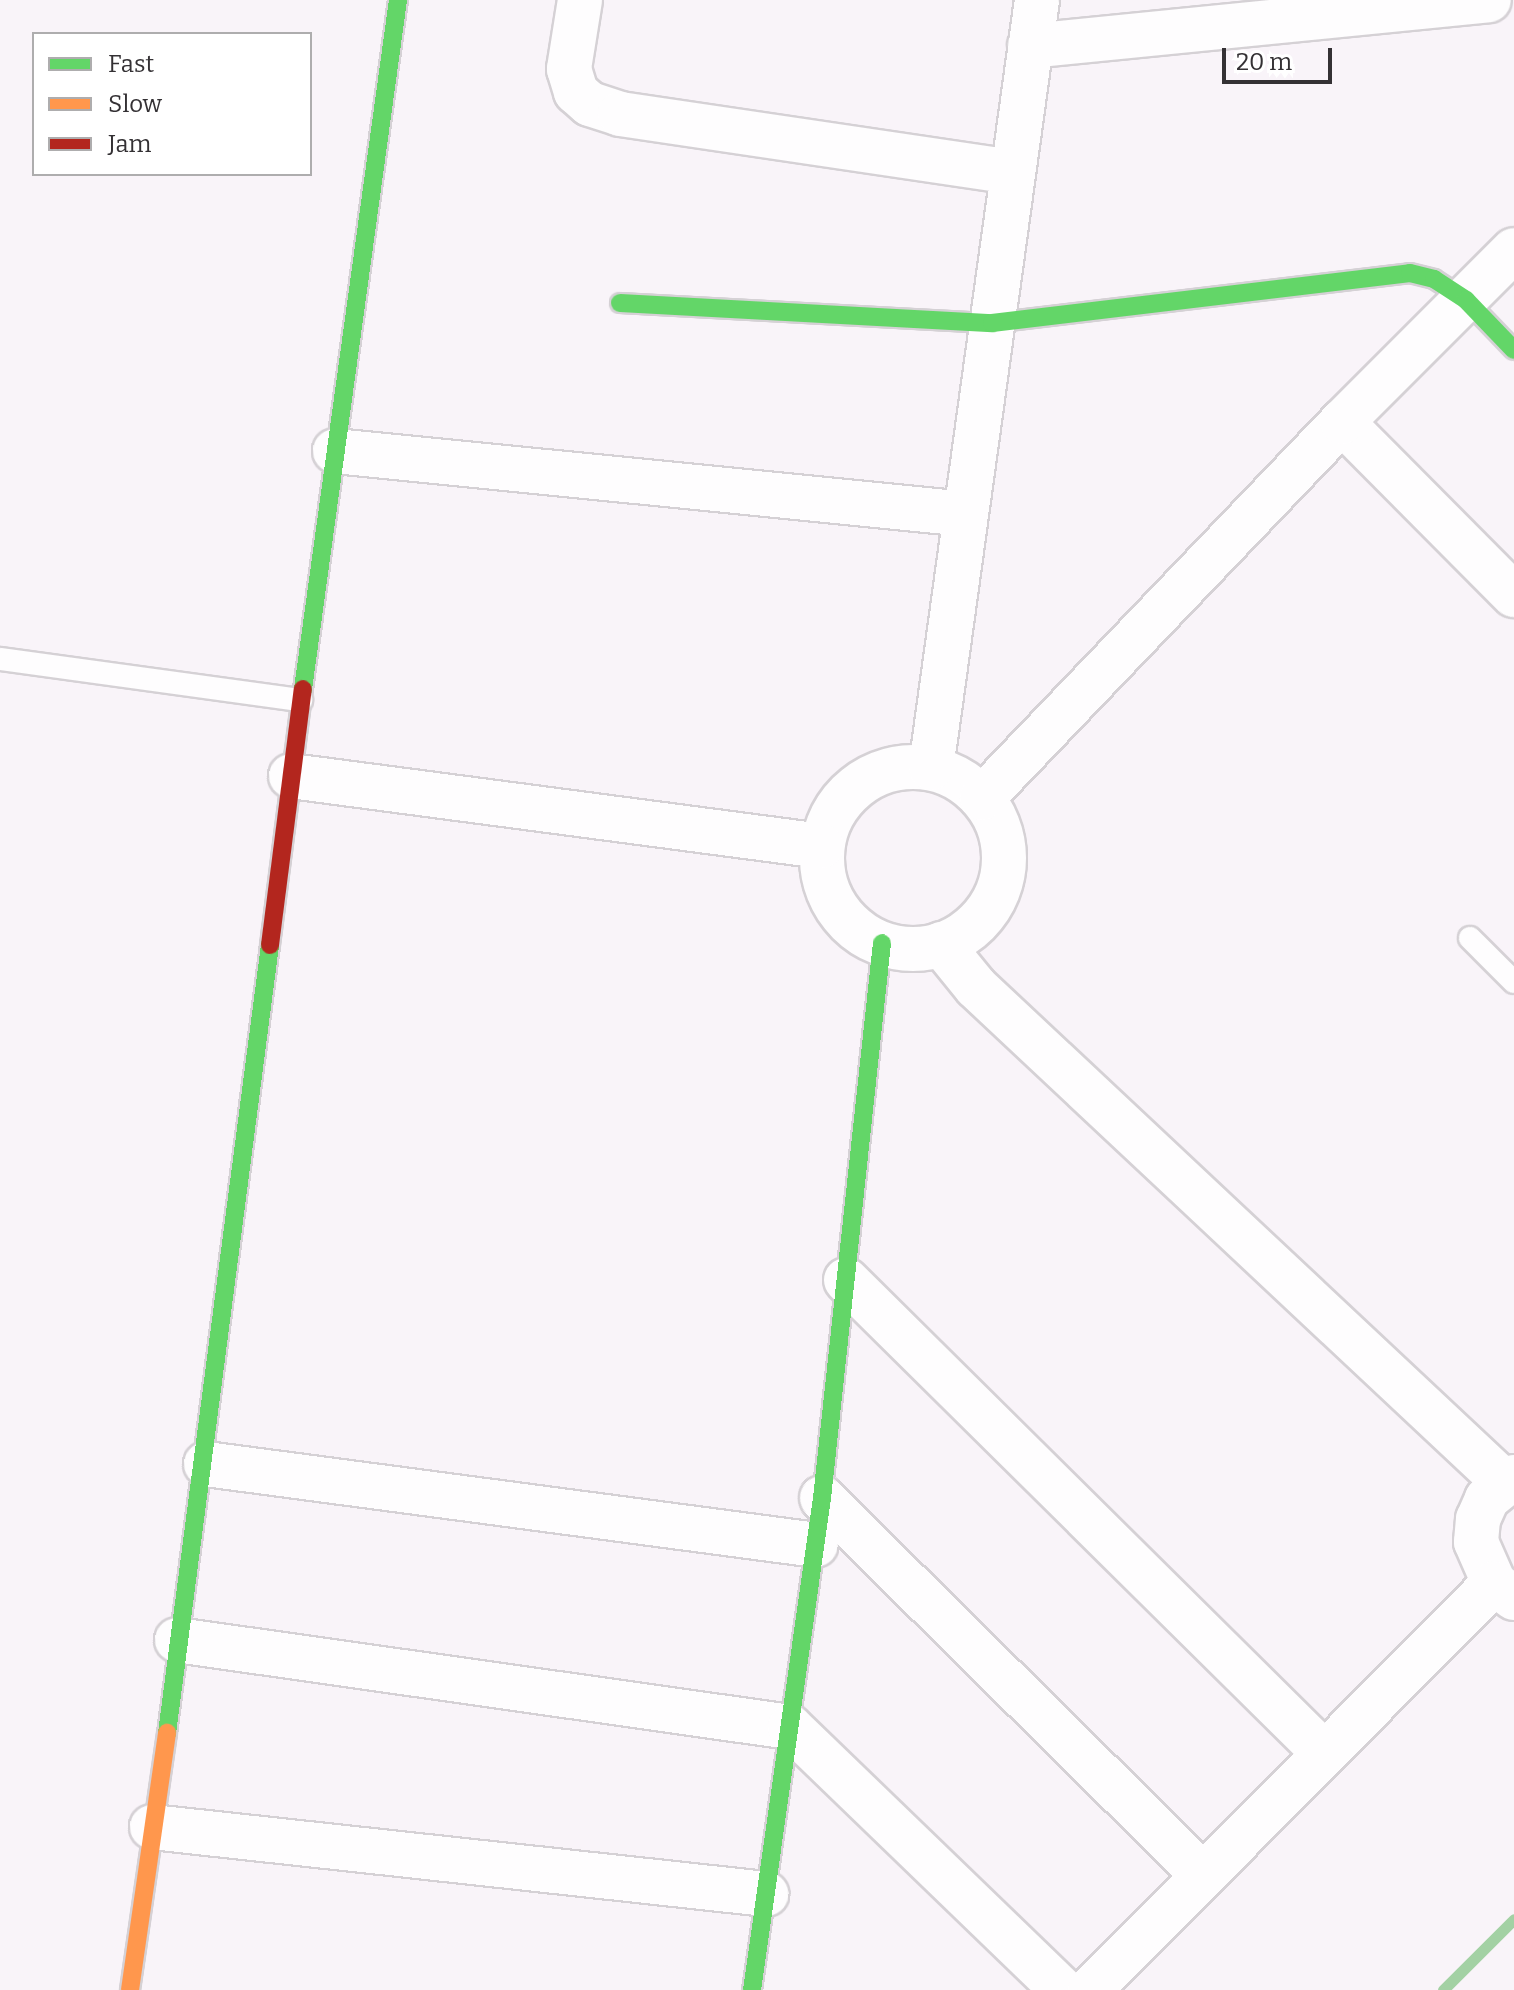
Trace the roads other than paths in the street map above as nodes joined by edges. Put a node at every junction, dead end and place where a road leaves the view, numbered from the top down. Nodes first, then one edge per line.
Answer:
1 (398, 0) edge
2 (580, 0) edge
3 (1037, 0) edge
4 (1489, 0) edge
5 (1233, 13) edge
6 (1030, 46) junction
7 (1013, 172) junction
8 (1514, 250) edge
9 (1466, 300) junction
10 (620, 303) dead end
11 (992, 323) junction
12 (1514, 350) edge
13 (1342, 422) junction
14 (335, 451) junction
15 (966, 514) junction
16 (1514, 595) edge
17 (0, 659) edge
18 (301, 700) junction
19 (931, 768) junction
20 (291, 776) junction
21 (982, 798) junction
22 (821, 846) junction
23 (1470, 938) dead end
24 (882, 943) junction
25 (941, 944) junction
26 (1514, 982) edge
27 (846, 1280) junction
28 (206, 1464) junction
29 (1509, 1480) edge
30 (822, 1498) junction
31 (816, 1545) junction
32 (1504, 1590) edge
33 (177, 1640) junction
34 (790, 1727) junction
35 (1324, 1753) junction
36 (152, 1827) junction
37 (1204, 1876) junction
38 (766, 1894) junction
39 (130, 1990) edge
40 (752, 1990) edge
41 (1062, 1990) edge
42 (1090, 1990) edge

1 - 14 street
2 - 7 street
3 - 6 street
4 - 5 street
5 - 6 street
6 - 7 street
7 - 11 street
8 - 9 street
9 - 11 street
9 - 12 street
9 - 13 street
10 - 11 street
11 - 15 street
13 - 16 street
13 - 21 street
14 - 15 street
14 - 18 street
15 - 19 street
17 - 18 lane
18 - 20 street
19 - 21 street
19 - 22 street
20 - 22 street
20 - 28 street
21 - 25 street
22 - 24 street
23 - 26 lane
24 - 25 street
24 - 27 street
25 - 29 street
27 - 30 street
27 - 35 street
28 - 31 street
28 - 33 street
29 - 32 street
30 - 31 street
30 - 37 street
31 - 34 street
32 - 35 street
33 - 34 street
33 - 36 street
34 - 38 street
34 - 41 street
35 - 37 street
36 - 38 street
36 - 39 street
37 - 42 street
38 - 40 street

